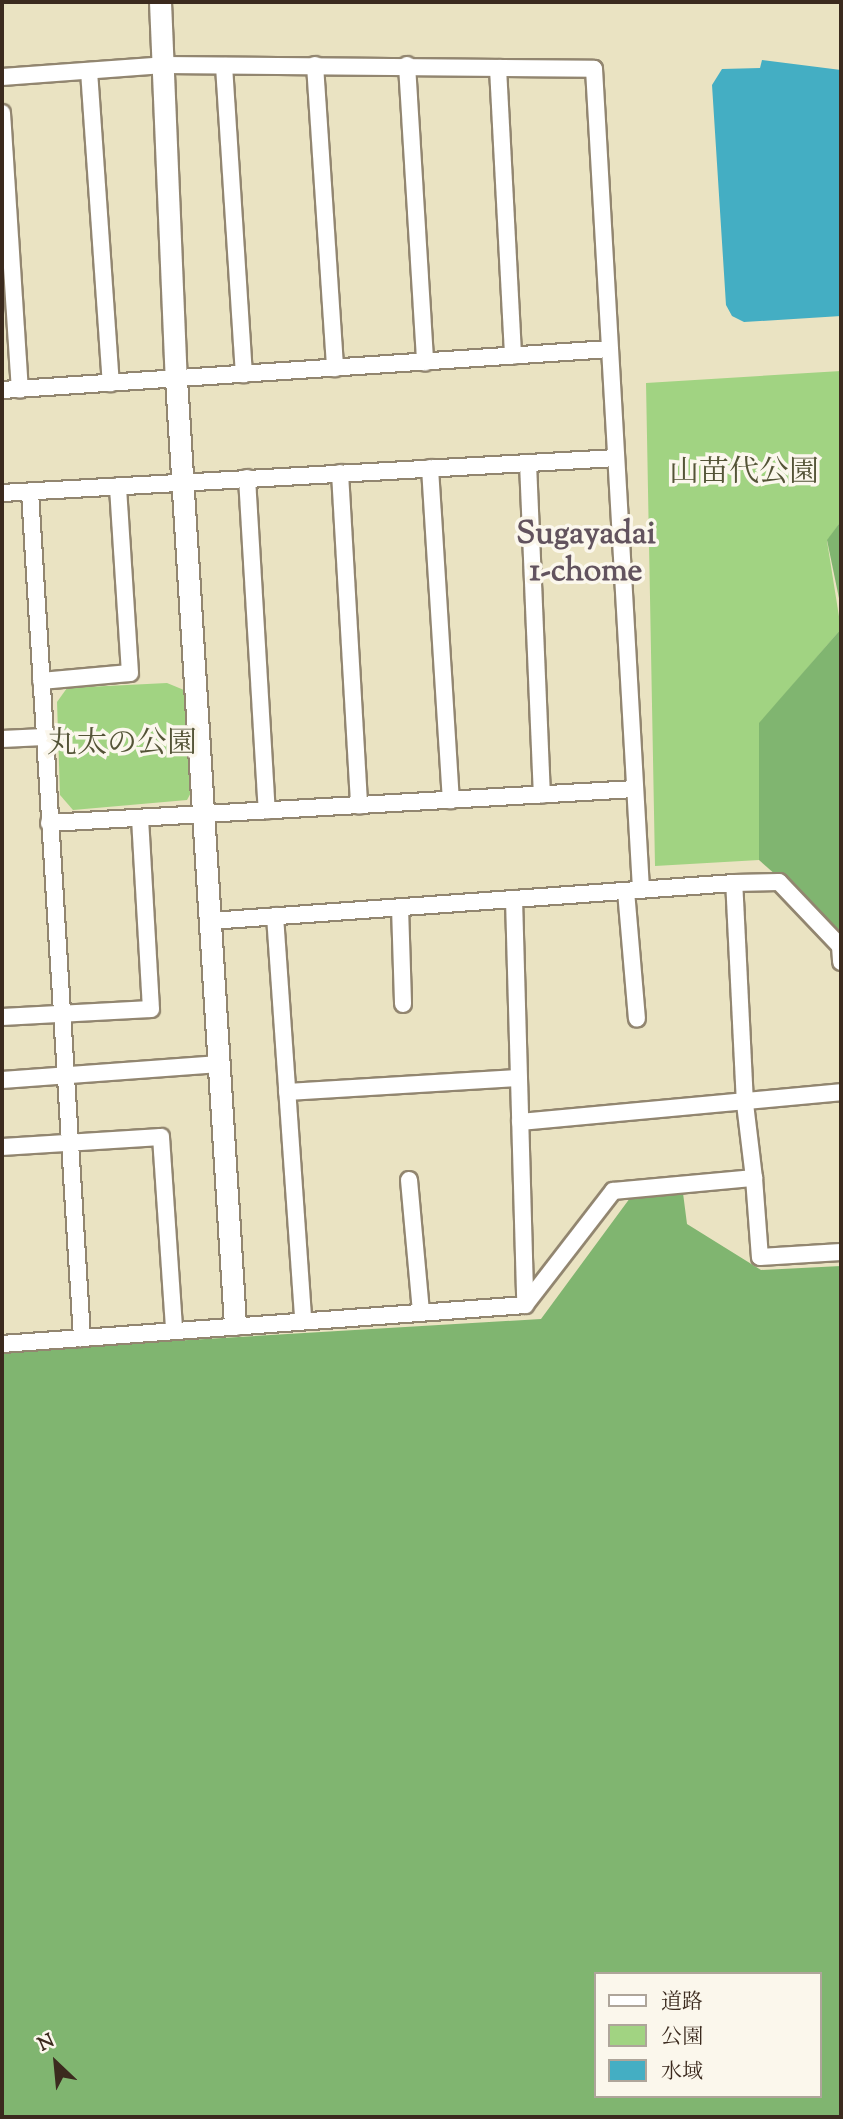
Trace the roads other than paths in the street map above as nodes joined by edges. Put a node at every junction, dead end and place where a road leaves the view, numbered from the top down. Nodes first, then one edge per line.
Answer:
1 (160, 2) edge
2 (164, 65) junction
3 (315, 65) junction
4 (407, 65) junction
5 (224, 66) junction
6 (498, 68) junction
7 (89, 71) junction
8 (2, 77) edge
9 (2, 113) edge
10 (610, 349) junction
11 (513, 356) junction
12 (425, 362) junction
13 (335, 368) junction
14 (244, 374) junction
15 (176, 379) junction
16 (111, 383) junction
17 (20, 389) junction
18 (2, 390) edge
19 (617, 458) junction
20 (528, 463) junction
21 (430, 468) junction
22 (340, 473) junction
23 (247, 478) junction
24 (182, 482) junction
25 (118, 486) junction
26 (30, 492) junction
27 (2, 494) edge
28 (41, 681) junction
29 (44, 737) junction
30 (2, 739) edge
31 (635, 789) junction
32 (542, 794) junction
33 (451, 800) junction
34 (359, 805) junction
35 (267, 810) junction
36 (203, 814) junction
37 (140, 818) junction
38 (49, 823) junction
39 (734, 883) junction
40 (634, 890) junction
41 (514, 899) junction
42 (400, 907) junction
43 (275, 916) junction
44 (210, 921) junction
45 (841, 962) edge
46 (403, 1004) dead end
47 (60, 1014) junction
48 (2, 1017) edge
49 (637, 1019) dead end
50 (219, 1064) junction
51 (63, 1076) junction
52 (518, 1078) junction
53 (2, 1080) edge
54 (287, 1092) junction
55 (841, 1092) edge
56 (745, 1104) junction
57 (520, 1122) junction
58 (68, 1143) junction
59 (2, 1147) edge
60 (754, 1178) junction
61 (409, 1180) dead end
62 (841, 1252) edge
63 (524, 1305) junction
64 (421, 1312) junction
65 (303, 1320) junction
66 (235, 1324) junction
67 (174, 1330) junction
68 (82, 1338) junction
69 (2, 1344) edge

1 - 2 street
2 - 5 street
2 - 7 street
2 - 15 street
3 - 4 street
3 - 5 street
3 - 13 street
4 - 6 street
4 - 12 street
5 - 14 street
6 - 10 street
6 - 11 street
7 - 8 street
7 - 16 street
9 - 17 street
10 - 11 street
10 - 19 street
11 - 12 street
12 - 13 street
13 - 14 street
14 - 15 street
15 - 16 street
15 - 24 street
16 - 17 street
17 - 18 street
19 - 20 street
19 - 31 street
20 - 21 street
20 - 32 street
21 - 22 street
21 - 33 street
22 - 23 street
22 - 34 street
23 - 24 street
23 - 35 street
24 - 25 street
24 - 36 street
25 - 26 street
25 - 28 street
26 - 27 street
26 - 28 street
28 - 29 street
29 - 30 street
29 - 38 street
31 - 32 street
31 - 40 street
32 - 33 street
33 - 34 street
34 - 35 street
35 - 36 street
36 - 37 street
36 - 44 street
37 - 38 street
37 - 47 street
38 - 47 street
39 - 40 street
39 - 45 street
39 - 56 street
40 - 41 street
40 - 49 street
41 - 42 street
41 - 52 street
42 - 43 street
42 - 46 street
43 - 44 street
43 - 54 street
44 - 50 street
47 - 48 street
47 - 51 street
50 - 51 street
50 - 66 street
51 - 53 street
51 - 58 street
52 - 54 street
52 - 57 street
54 - 65 street
55 - 56 street
56 - 57 street
56 - 60 street
57 - 63 street
58 - 59 street
58 - 67 street
58 - 68 street
60 - 62 street
60 - 63 street
61 - 64 street
63 - 64 street
64 - 65 street
65 - 66 street
66 - 67 street
67 - 68 street
68 - 69 street

